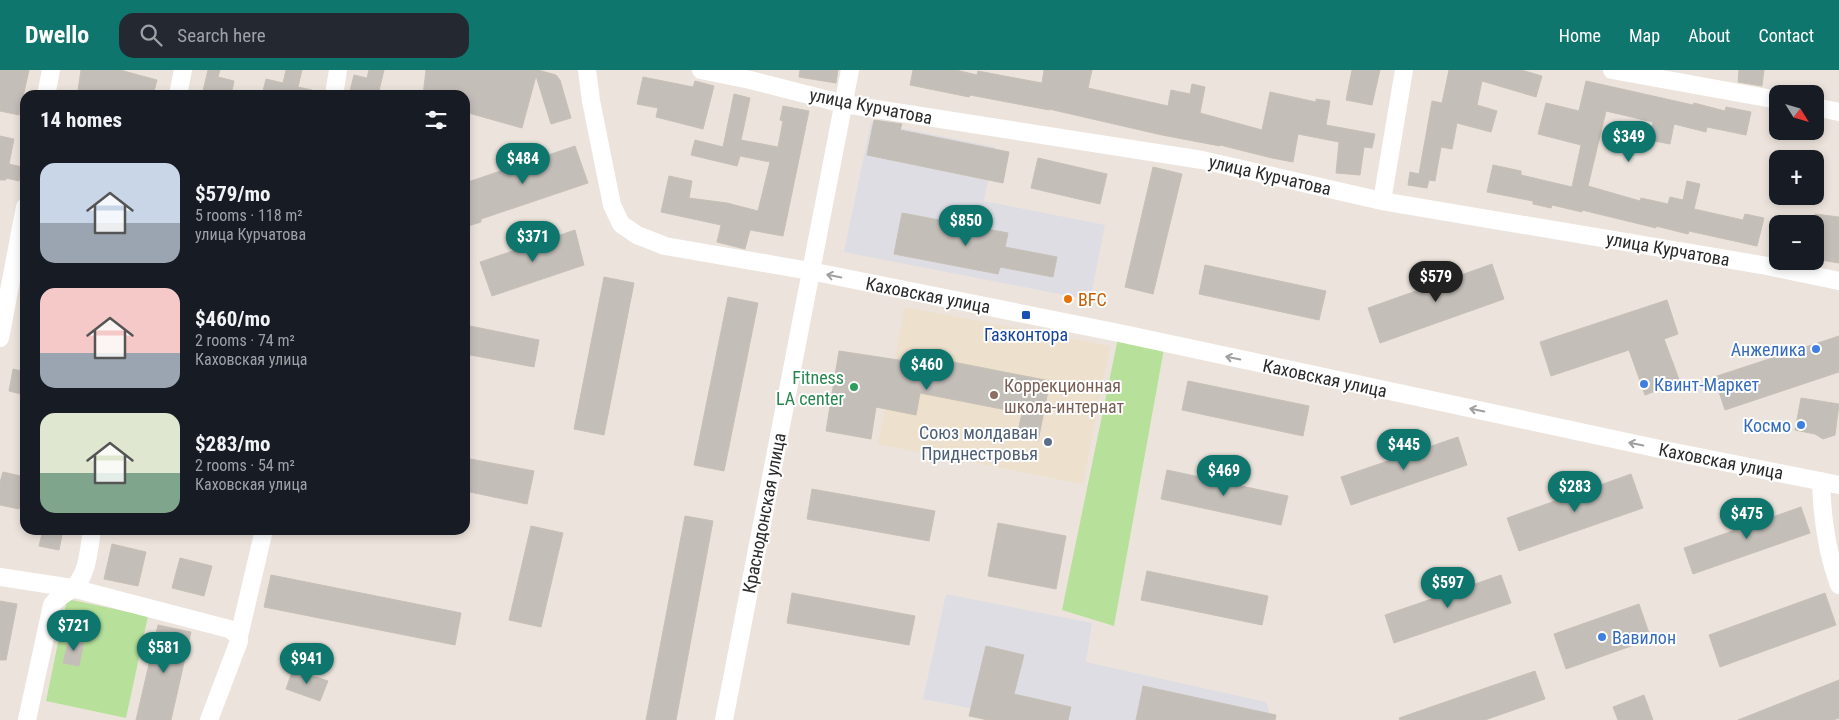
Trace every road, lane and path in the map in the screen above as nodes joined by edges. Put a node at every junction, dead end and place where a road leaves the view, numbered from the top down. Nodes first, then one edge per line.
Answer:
1 (51, 70) edge
2 (183, 70) edge
3 (338, 70) edge
4 (587, 70) edge
5 (701, 70) edge
6 (850, 70) edge
7 (1404, 70) edge
8 (1612, 70) edge
9 (47, 90) edge
10 (179, 90) edge
11 (335, 90) edge
12 (1769, 98) edge
13 (844, 104) junction
14 (1824, 109) edge
15 (1839, 112) edge
16 (1382, 201) junction
17 (20, 233) edge
18 (810, 271) junction
19 (1839, 281) edge
20 (0, 338) edge
21 (1821, 481) junction
22 (1839, 485) edge
23 (91, 535) edge
24 (263, 535) edge
25 (0, 577) edge
26 (1839, 585) edge
27 (72, 588) junction
28 (239, 636) junction
29 (27, 720) edge
30 (209, 720) edge
31 (724, 720) edge

1 - 9 street
2 - 10 street
3 - 11 street
4 - 18 street, Каховская улица
5 - 13 street, улица Курчатова
6 - 13 street, Краснодонская улица
7 - 16 street
8 - 12 street
13 - 16 street, улица Курчатова
13 - 18 street, Краснодонская улица
14 - 15 street
16 - 19 street, улица Курчатова
17 - 20 street
21 -> 18 street, Каховская улица
18 - 31 street, Краснодонская улица
21 - 22 street, Каховская улица
21 - 26 street
23 - 27 street
24 - 28 street
25 - 27 street
27 - 28 street
27 - 29 street
28 - 30 street

